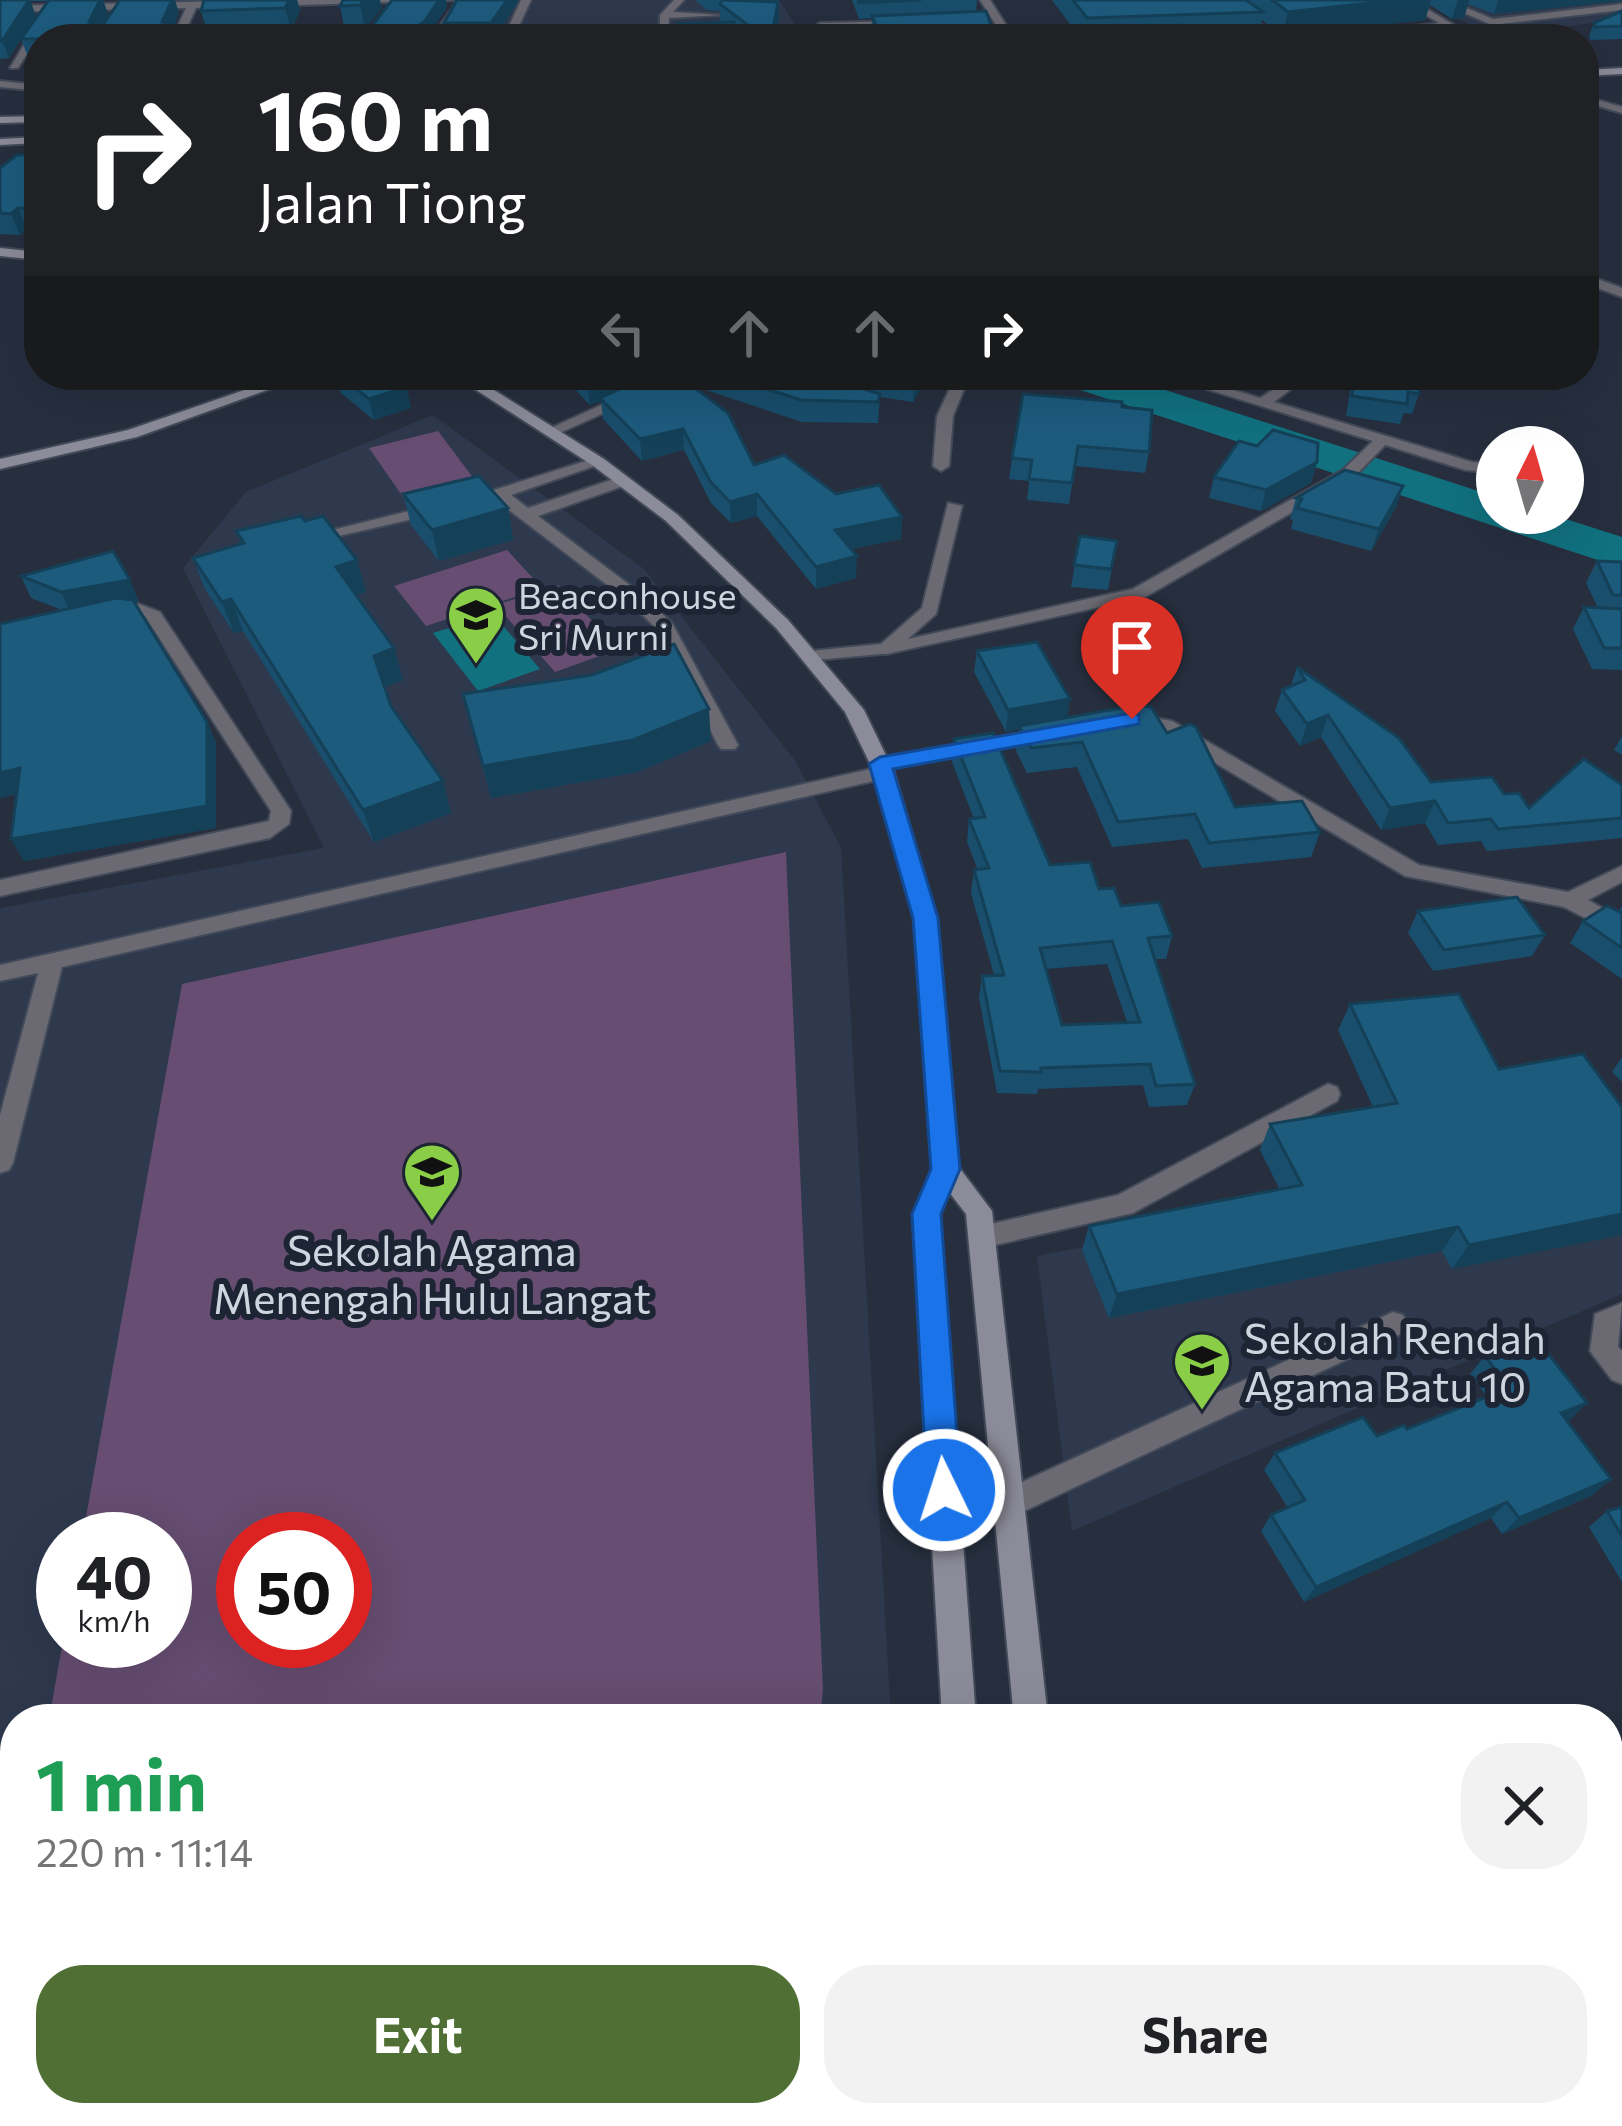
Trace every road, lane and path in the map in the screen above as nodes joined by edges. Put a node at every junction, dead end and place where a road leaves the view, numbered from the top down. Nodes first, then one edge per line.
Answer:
1 (453, 0) edge
2 (679, 0) edge
3 (986, 0) edge
4 (1224, 0) edge
5 (1406, 0) edge
6 (1439, 0) edge
7 (333, 1) edge
8 (396, 1) edge
9 (199, 3) edge
10 (122, 6) junction
11 (51, 8) junction
12 (1622, 8) edge
13 (0, 9) edge
14 (665, 14) junction
15 (258, 15) edge
16 (717, 15) edge
17 (235, 16) edge
18 (187, 17) junction
19 (998, 20) junction
20 (976, 21) edge
21 (113, 23) edge
22 (909, 23) edge
23 (41, 24) edge
24 (184, 24) edge
25 (664, 24) edge
26 (821, 24) edge
27 (1001, 24) edge
28 (1255, 24) edge
29 (1447, 24) edge
30 (259, 390) edge
31 (484, 390) edge
32 (956, 390) edge
33 (1219, 390) edge
34 (1282, 390) edge
35 (638, 393) edge
36 (1262, 403) junction
37 (550, 432) junction
38 (1378, 445) junction
39 (598, 462) junction
40 (0, 464) edge
41 (940, 466) dead end
42 (1476, 466) edge
43 (623, 481) junction
44 (499, 494) junction
45 (954, 506) dead end
46 (524, 515) junction
47 (297, 540) edge
48 (83, 620) edge
49 (886, 649) junction
50 (811, 657) junction
51 (1109, 724) edge
52 (1063, 732) edge
53 (728, 745) dead end
54 (882, 768) junction
55 (1622, 873) edge
56 (0, 888) edge
57 (1570, 900) junction
58 (1622, 929) edge
59 (52, 962) junction
60 (0, 973) edge
61 (1328, 1094) dead end
62 (0, 1163) edge
63 (946, 1169) junction
64 (982, 1238) junction
65 (1622, 1316) edge
66 (1393, 1324) dead end
67 (1622, 1371) edge
68 (1009, 1503) junction
69 (958, 1704) edge
70 (1029, 1704) edge

1 - 8 street
2 - 14 street
3 - 19 street
4 - 28 street
5 - 29 street
6 - 12 street
7 - 8 street
7 - 9 street
8 - 15 street
9 - 10 street
9 - 18 street
10 - 11 street
10 - 21 street
11 - 13 street
11 - 23 street
14 - 16 street
14 - 25 street
17 - 18 street
18 - 24 street
19 - 20 street
19 - 27 street
22 - 26 street
30 - 40 main road
31 - 37 main road
32 - 41 street
33 - 36 street
34 - 36 street
35 - 37 street
36 - 38 street
37 - 39 main road
38 - 42 street
38 - 49 street
39 - 43 main road
39 - 44 street
43 - 46 street
43 - 50 main road
44 - 46 street
44 - 47 street
45 - 49 street
46 - 53 street
48 - 56 street
49 - 50 street
50 - 54 main road
51 - 57 street
52 - 54 street
54 - 59 street
54 - 63 main road
55 - 57 street
57 - 58 street
59 - 60 street
59 - 62 street
61 - 64 street
63 - 64 main road
63 - 69 main road
64 - 68 main road
65 - 67 street
66 - 68 street
68 - 70 main road

